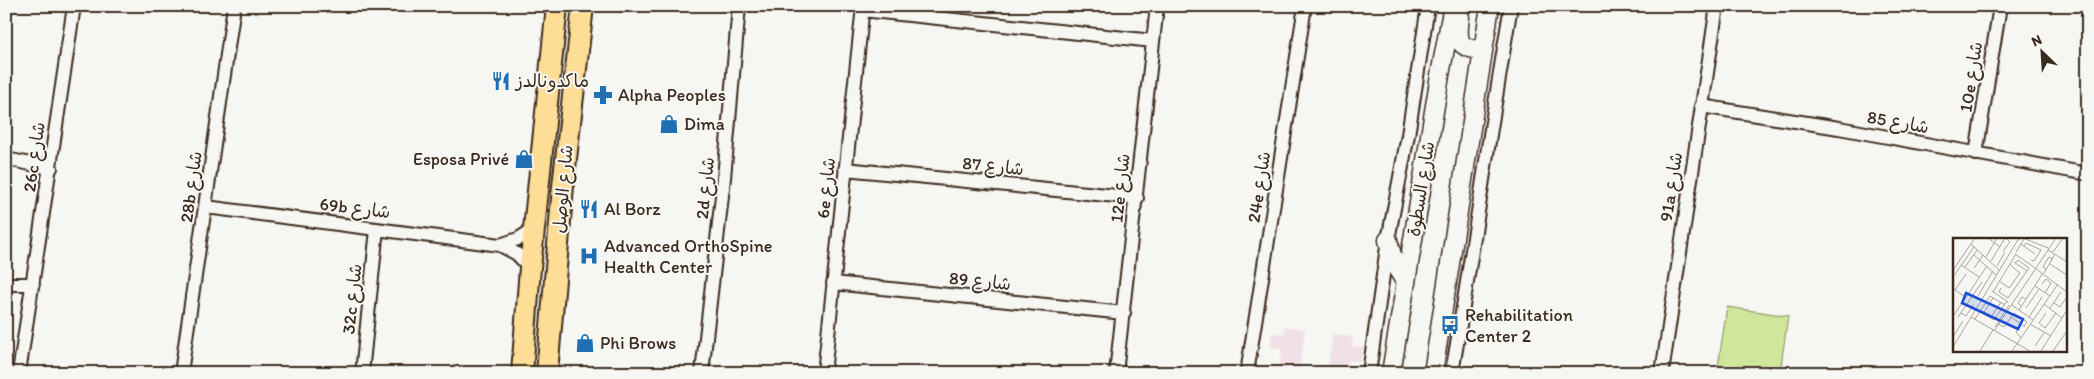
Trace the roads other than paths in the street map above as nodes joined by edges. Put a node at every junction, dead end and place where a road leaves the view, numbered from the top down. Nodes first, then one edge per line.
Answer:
1 (74, 6) edge
2 (234, 6) edge
3 (557, 6) edge
4 (573, 6) edge
5 (582, 6) edge
6 (739, 6) edge
7 (1157, 6) edge
8 (1305, 6) edge
9 (1428, 6) edge
10 (1453, 6) edge
11 (1462, 6) edge
12 (1490, 6) edge
13 (1511, 6) edge
14 (1717, 6) edge
15 (2000, 6) edge
16 (863, 8) edge
17 (1153, 41) junction
18 (1483, 50) junction
19 (1701, 106) junction
20 (1976, 154) junction
21 (6, 160) edge
22 (51, 168) junction
23 (845, 169) junction
24 (2088, 174) edge
25 (563, 186) junction
26 (1137, 198) junction
27 (206, 207) junction
28 (534, 228) junction
29 (377, 229) junction
30 (1388, 240) junction
31 (500, 245) junction
32 (530, 268) junction
33 (833, 283) junction
34 (1406, 283) junction
35 (6, 284) edge
36 (34, 284) junction
37 (1124, 313) junction
38 (19, 373) edge
39 (181, 373) edge
40 (362, 373) edge
41 (522, 373) edge
42 (547, 373) edge
43 (702, 373) edge
44 (824, 373) edge
45 (1116, 373) edge
46 (1247, 373) edge
47 (1368, 373) edge
48 (1391, 373) edge
49 (1433, 373) edge
50 (1452, 373) edge
51 (1662, 373) edge

1 - 22 street, 26c شارع
2 - 27 street, 28b شارع
3 - 28 main road, شارع الوصل
4 - 25 main road
5 - 25 main road, شارع الوصل
6 - 43 street, 2d شارع
7 - 17 street, 12e شارع
8 - 46 street, 24e شارع
9 - 30 street, شارع السطوة
10 - 34 main road, شارع السطوة
11 - 18 main road
12 - 18 main road
13 - 50 street
14 - 19 street, 91a شارع
15 - 20 street, 10e شارع
16 - 17 street
16 - 23 street, 6e شارع
17 - 26 street, 12e شارع
18 - 49 main road
19 - 20 street, شارع 85
19 - 51 street, 91a شارع
20 - 24 street, شارع 85
21 - 22 street
22 - 36 street, 26c شارع
23 - 26 street, شارع 87
23 - 33 street, 6e شارع
25 - 42 main road, شارع الوصل
26 - 37 street, 12e شارع
27 - 29 street, 69b شارع
27 - 39 street, 28b شارع
28 - 31 street, 69b شارع
28 - 32 main road, شارع الوصل
29 - 31 street, 69b شارع
29 - 40 street, 32c شارع
30 - 34 main road
30 - 47 street, شارع السطوة
31 - 32 street, 69b شارع
32 - 41 main road, شارع الوصل
33 - 37 street, شارع 89
33 - 44 street, 6e شارع
34 - 48 main road, شارع السطوة
35 - 36 street
36 - 38 street, 26c شارع
37 - 45 street, 12e شارع

